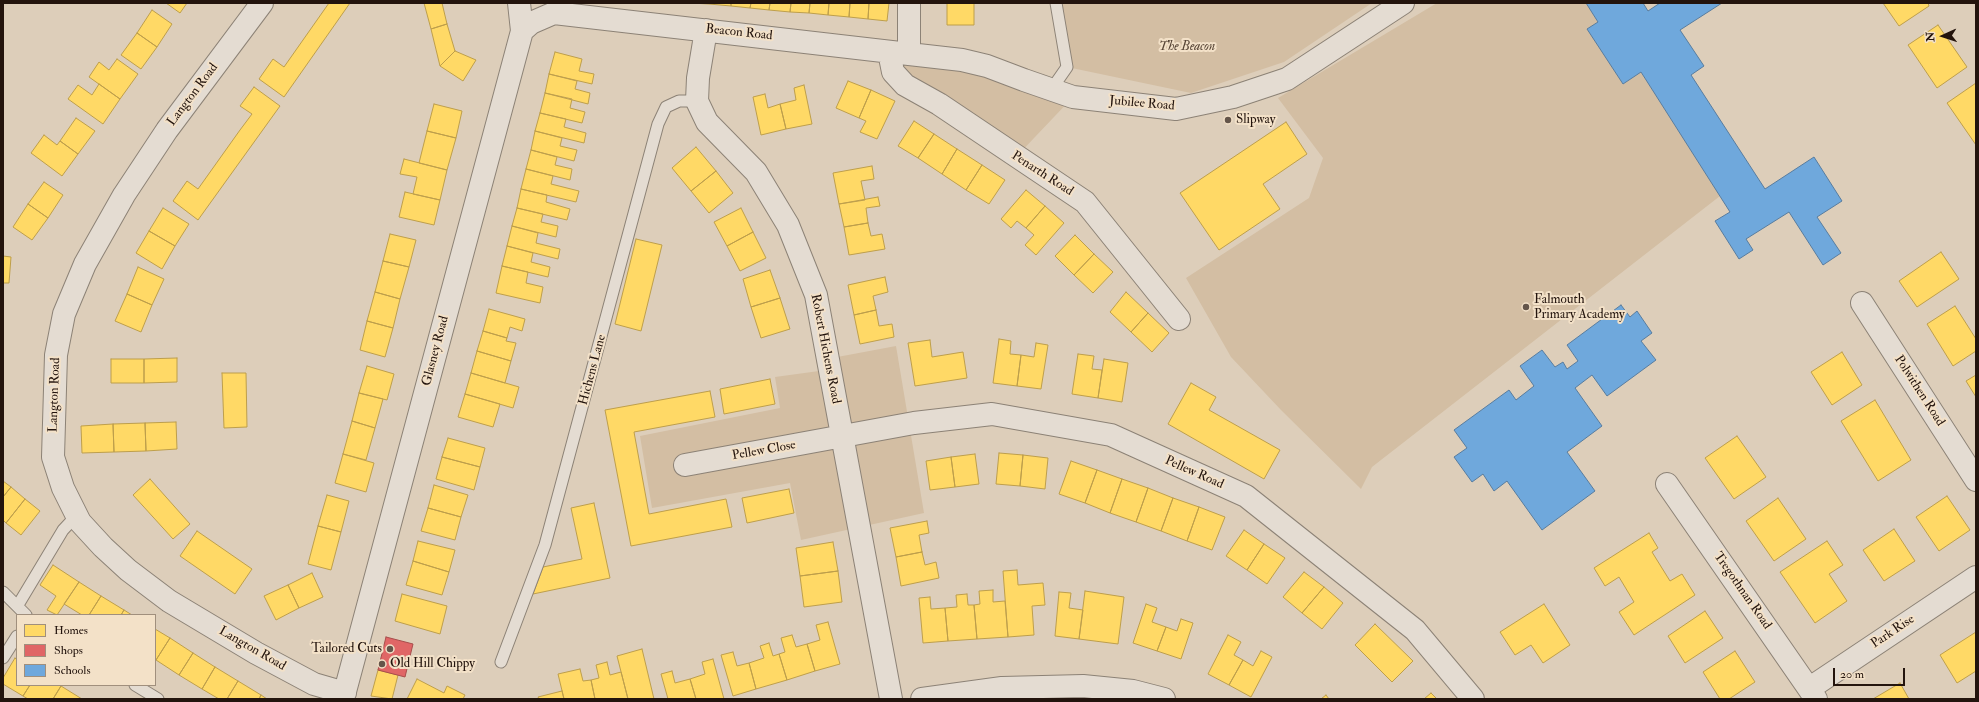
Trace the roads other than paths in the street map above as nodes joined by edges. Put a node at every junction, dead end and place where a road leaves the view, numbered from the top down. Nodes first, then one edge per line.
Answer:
1 (262, 3) edge
2 (519, 3) edge
3 (909, 3) edge
4 (1056, 3) edge
5 (1403, 3) edge
6 (551, 8) edge
7 (706, 30) junction
8 (522, 31) junction
9 (899, 53) junction
10 (1051, 90) junction
11 (697, 101) junction
12 (1862, 302) dead end
13 (1179, 318) dead end
14 (842, 437) junction
15 (685, 465) dead end
16 (1976, 480) edge
17 (1667, 484) dead end
18 (77, 515) junction
19 (1976, 577) edge
20 (3, 592) edge
21 (18, 605) junction
22 (25, 614) edge
23 (16, 638) edge
24 (3, 658) edge
25 (501, 662) dead end
26 (137, 686) edge
27 (1813, 693) edge
28 (344, 696) edge
29 (158, 699) edge
30 (891, 699) edge
31 (922, 699) edge
32 (1164, 699) edge
33 (1473, 699) edge

1 - 18 street, Langton Road
2 - 8 street, Glasney Road
3 - 9 street
4 - 10 lane
5 - 10 street, Jubilee Road
6 - 7 street, Beacon Road
6 - 8 street, Beacon Road
7 - 9 street, Beacon Road
7 - 11 street, Robert Hichens Road
8 - 28 street, Glasney Road
9 - 10 street, Jubilee Road
9 - 13 street, Penarth Road
11 - 14 street, Robert Hichens Road
11 - 25 lane, Hichens Lane
12 - 16 street, Polwithen Road
14 - 15 street, Pellew Close
14 - 30 street, Robert Hichens Road
14 - 33 street, Pellew Road
17 - 27 street, Tregothnan Road
18 - 21 lane
18 - 28 street, Langton Road
19 - 27 street, Park Rise
20 - 21 lane
21 - 22 lane
23 - 24 lane
26 - 29 lane
31 - 32 street

